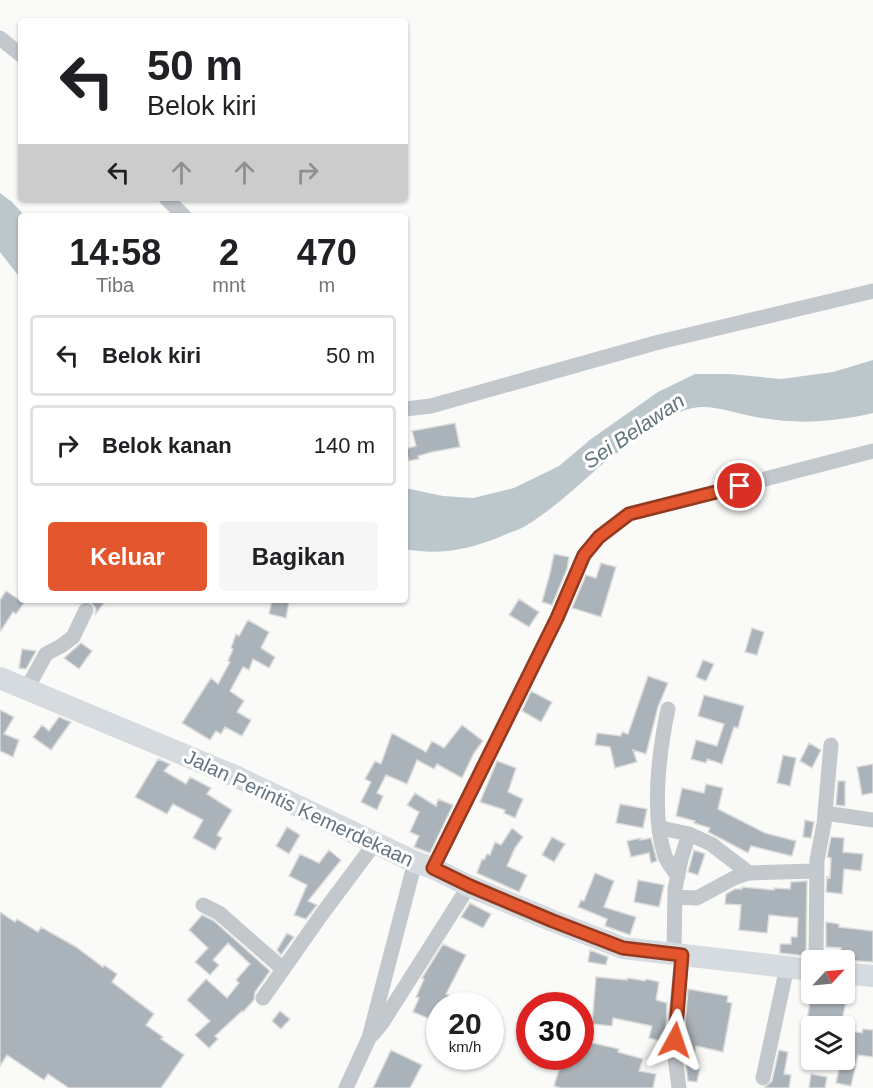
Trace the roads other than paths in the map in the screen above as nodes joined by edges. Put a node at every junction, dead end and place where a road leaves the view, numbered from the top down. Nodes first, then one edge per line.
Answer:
1 (0, 38) edge
2 (18, 53) edge
3 (169, 201) edge
4 (181, 213) edge
5 (873, 291) edge
6 (408, 409) edge
7 (873, 451) edge
8 (86, 610) dead end
9 (0, 678) edge
10 (26, 690) junction
11 (668, 709) dead end
12 (831, 745) dead end
13 (825, 813) junction
14 (873, 820) edge
15 (661, 828) junction
16 (689, 834) junction
17 (375, 843) junction
18 (424, 865) junction
19 (816, 872) junction
20 (749, 873) junction
21 (678, 876) junction
22 (470, 886) junction
23 (675, 897) junction
24 (203, 905) dead end
25 (816, 950) edge
26 (678, 954) junction
27 (787, 967) junction
28 (283, 969) junction
29 (801, 969) edge
30 (855, 974) edge
31 (873, 976) edge
32 (263, 998) dead end
33 (369, 1038) junction
34 (763, 1078) dead end
35 (346, 1088) edge
36 (679, 1088) edge

1 - 2 street
3 - 4 street
5 - 6 street
7 - 18 street
8 - 10 street
9 - 10 main road, Jalan Perintis Kemerdekaan
10 - 17 main road, Jalan Perintis Kemerdekaan
11 - 15 street
12 - 13 street
13 - 14 street
13 - 19 street
15 - 16 street
15 - 21 street
16 - 20 street
16 - 21 street
17 - 18 main road, Jalan Perintis Kemerdekaan
17 - 28 street
18 - 22 main road, Jalan Perintis Kemerdekaan
18 - 33 street
19 - 20 street
19 - 25 street
20 - 23 street
21 - 23 street
22 - 26 main road, Jalan Perintis Kemerdekaan
22 - 33 street
23 - 26 street
24 - 28 street
26 - 27 main road, Jalan Perintis Kemerdekaan
26 - 36 street
27 - 29 main road, Jalan Perintis Kemerdekaan
27 - 34 street
28 - 32 street
30 - 31 main road
33 - 35 street

